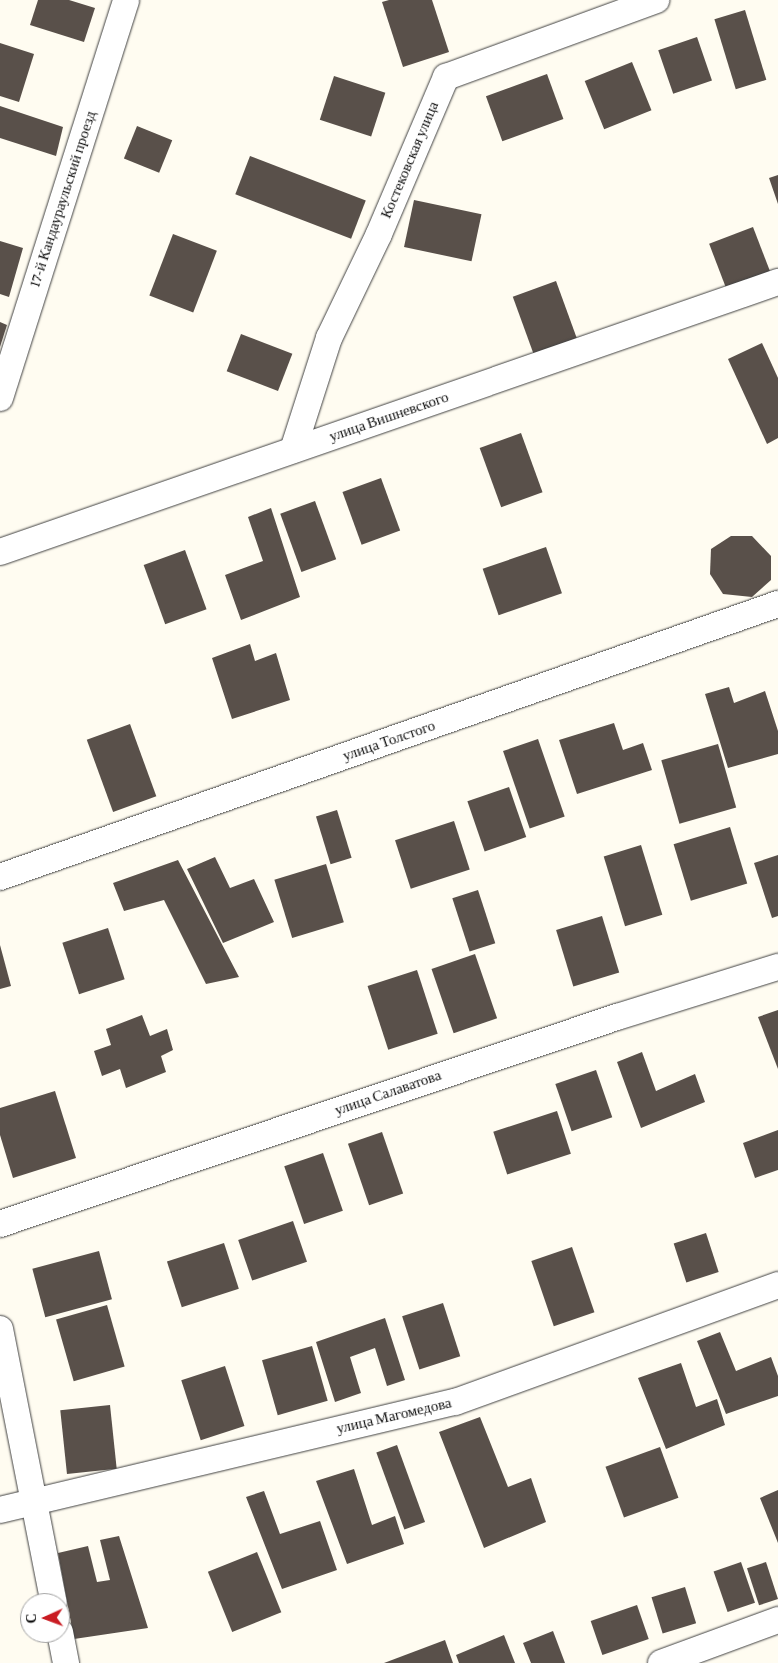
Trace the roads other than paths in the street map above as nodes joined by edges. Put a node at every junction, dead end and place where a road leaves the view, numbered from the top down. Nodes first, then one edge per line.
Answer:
1 (126, 0) edge
2 (656, 0) edge
3 (778, 282) edge
4 (0, 398) edge
5 (293, 450) junction
6 (0, 552) edge
7 (778, 604) edge
8 (0, 877) edge
9 (778, 967) edge
10 (0, 1224) edge
11 (778, 1285) edge
12 (0, 1329) edge
13 (34, 1501) junction
14 (0, 1510) edge
15 (52, 1593) edge
16 (778, 1620) edge
17 (62, 1643) edge
18 (66, 1663) edge
19 (661, 1663) edge

1 - 4 street, 17-й Кандаураульский проезд
2 - 5 street, Костековская улица
3 - 5 street, улица Вишневского
5 - 6 street, улица Вишневского
7 - 8 street, улица Толстого
9 - 10 street, улица Салаватова
11 - 13 street, улица Магомедова
12 - 13 street
13 - 14 street, улица Магомедова
13 - 15 street
16 - 19 street
17 - 18 street

